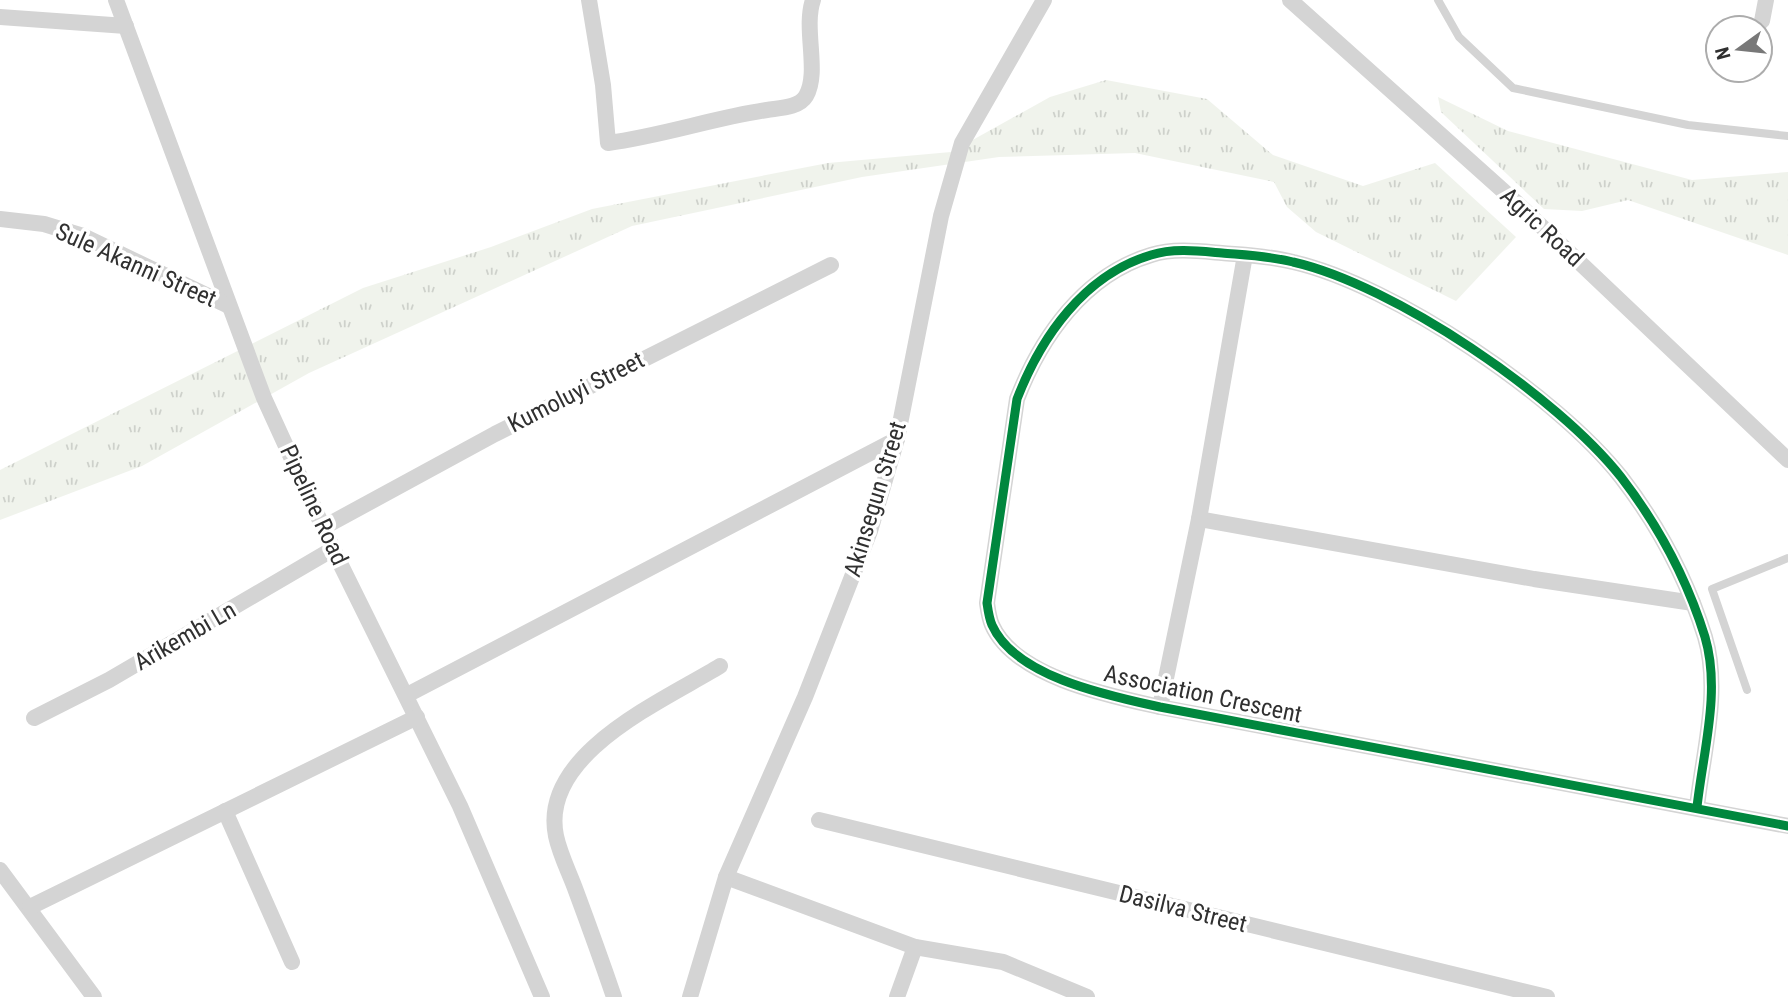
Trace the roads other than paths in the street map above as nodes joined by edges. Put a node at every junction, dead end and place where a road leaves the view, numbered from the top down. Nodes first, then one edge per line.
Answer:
1 (116, 0) edge
2 (589, 0) edge
3 (813, 0) edge
4 (1044, 0) edge
5 (1290, 0) edge
6 (1438, 0) edge
7 (0, 17) edge
8 (126, 26) junction
9 (1788, 136) edge
10 (0, 219) edge
11 (1245, 255) junction
12 (831, 265) dead end
13 (229, 306) junction
14 (897, 439) junction
15 (1788, 460) edge
16 (1199, 519) junction
17 (324, 527) junction
18 (333, 549) junction
19 (1788, 558) edge
20 (1693, 603) junction
21 (719, 666) dead end
22 (1747, 690) dead end
23 (407, 695) junction
24 (1160, 707) junction
25 (417, 717) junction
26 (34, 718) dead end
27 (1697, 807) junction
28 (225, 811) junction
29 (819, 820) dead end
30 (1788, 826) edge
31 (0, 870) edge
32 (726, 877) junction
33 (30, 907) junction
34 (915, 947) junction
35 (292, 962) dead end
36 (93, 997) edge
37 (542, 997) edge
38 (614, 997) edge
39 (690, 997) edge
40 (897, 997) edge
41 (1087, 997) edge
42 (1547, 997) edge

1 - 8 street, Pipeline Road
2 - 3 street
4 - 14 street, Akinsegun Street
5 - 15 street, Agric Road
6 - 9 lane
7 - 8 street
8 - 13 street, Pipeline Road
10 - 13 street, Sule Akanni Street
11 - 16 street
11 - 20 street, Association Crescent
11 - 24 street, Association Crescent
12 - 17 street, Kumoluyi Street
13 - 17 street, Pipeline Road
14 - 23 street
14 - 32 street, Akinsegun Street
16 - 20 street
16 - 24 street
17 - 18 street, Pipeline Road
18 - 23 street, Pipeline Road
18 - 26 street, Arikembi Ln
19 - 22 lane
20 - 27 street, Association Crescent
21 - 38 street
23 - 25 street, Pipeline Road
24 - 27 street, Association Crescent
25 - 28 street
25 - 37 street, Pipeline Road
27 - 30 street, Association Crescent
28 - 33 street
28 - 35 street
29 - 42 street, Dasilva Street
31 - 33 street
32 - 34 street
32 - 39 street, Akinsegun Street
33 - 36 street
34 - 40 street
34 - 41 street

